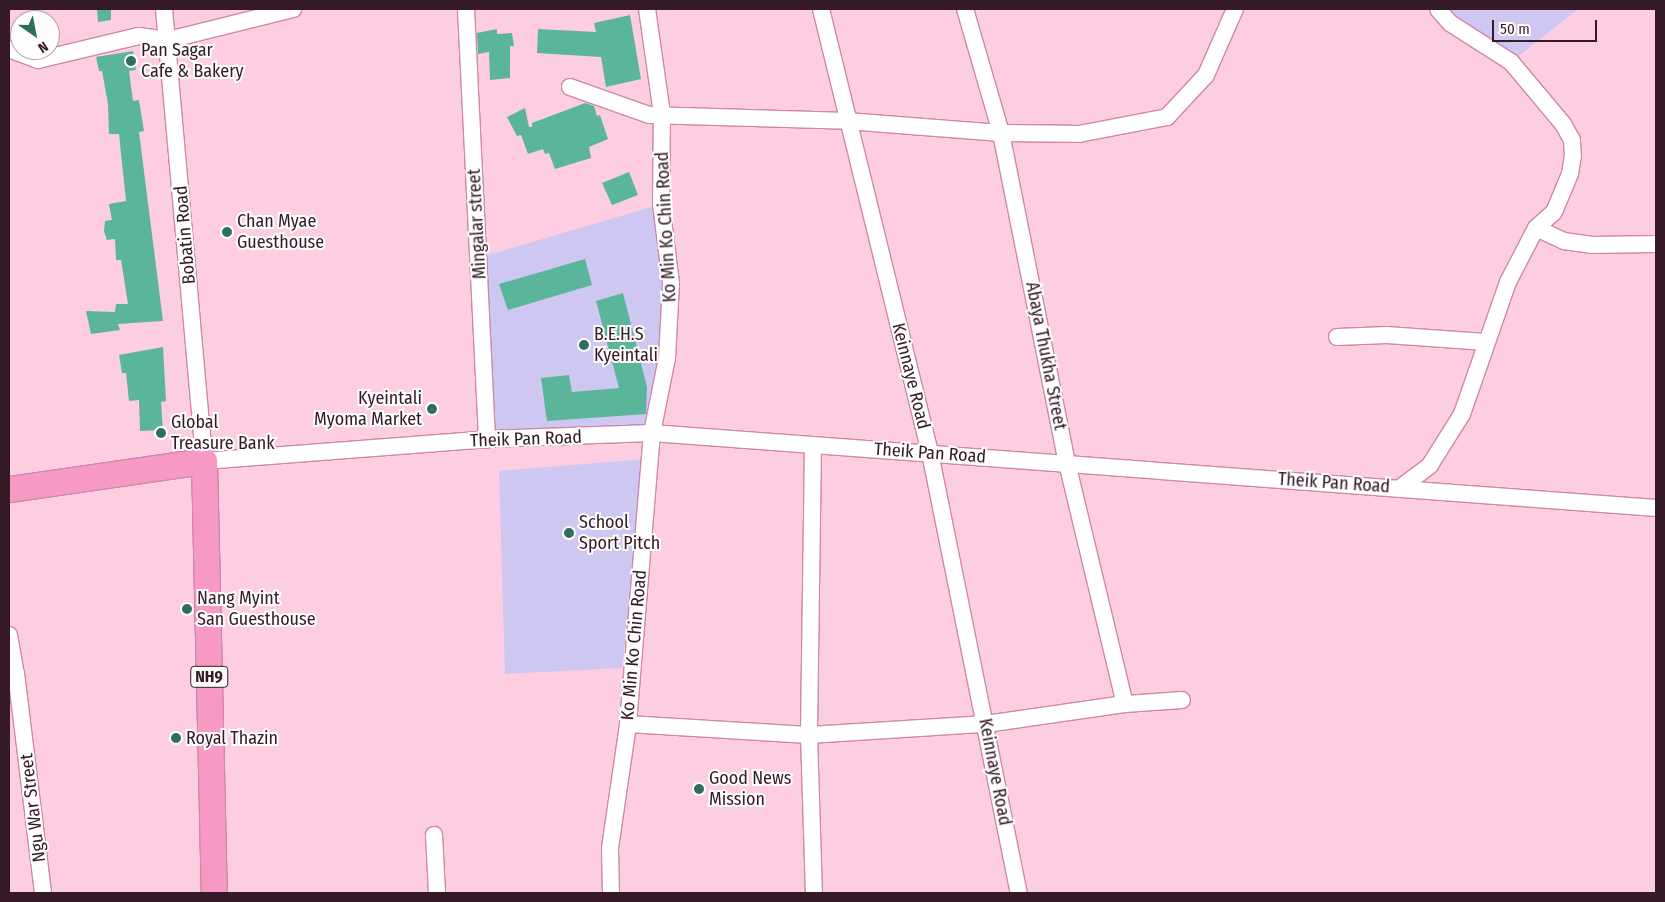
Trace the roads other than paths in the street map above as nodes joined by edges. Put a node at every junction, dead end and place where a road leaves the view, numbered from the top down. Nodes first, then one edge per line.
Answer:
1 (164, 9) edge
2 (293, 9) edge
3 (466, 9) edge
4 (647, 9) edge
5 (821, 9) edge
6 (965, 9) edge
7 (1235, 9) edge
8 (1438, 9) edge
9 (168, 40) junction
10 (9, 48) edge
11 (570, 87) dead end
12 (662, 114) junction
13 (847, 121) junction
14 (1001, 133) junction
15 (1536, 228) junction
16 (1656, 244) edge
17 (1337, 337) dead end
18 (1486, 342) junction
19 (652, 433) junction
20 (487, 440) junction
21 (812, 445) junction
22 (930, 452) junction
23 (204, 461) junction
24 (1067, 463) junction
25 (1400, 488) junction
26 (9, 489) edge
27 (1656, 508) edge
28 (9, 635) edge
29 (13, 674) edge
30 (1182, 700) dead end
31 (1125, 704) junction
32 (628, 724) junction
33 (986, 724) junction
34 (808, 735) junction
35 (434, 835) dead end
36 (43, 893) edge
37 (214, 893) edge
38 (437, 893) edge
39 (610, 893) edge
40 (814, 893) edge
41 (1019, 893) edge

1 - 9 street, Bobatin Road
2 - 9 street
3 - 20 street, Mingalar street
4 - 12 street, Ko Min Ko Chin Road
5 - 13 street, Keinnaye Road
6 - 14 street, Abaya Thukha Street
7 - 14 street
8 - 15 street
9 - 10 street
9 - 23 street, Bobatin Road
11 - 12 street
12 - 13 street
12 - 19 street, Ko Min Ko Chin Road
13 - 14 street
13 - 22 street, Keinnaye Road
14 - 24 street, Abaya Thukha Street
15 - 16 street
15 - 18 street
17 - 18 street
18 - 25 street
19 - 20 street, Theik Pan Road
19 - 21 street, Theik Pan Road
19 - 32 street, Ko Min Ko Chin Road
20 - 23 street, Theik Pan Road
21 - 22 street, Theik Pan Road
21 - 34 street
22 - 24 street, Theik Pan Road
22 - 33 street, Keinnaye Road
23 - 26 highway
23 - 37 highway, NH9
24 - 25 street, Theik Pan Road
24 - 31 street, Abaya Thukha Street
25 - 27 street, Theik Pan Road
28 - 29 street, Ngu War Street
29 - 36 street, Ngu War Street
30 - 31 street
31 - 33 street
32 - 34 street
32 - 39 street, Ko Min Ko Chin Road
33 - 34 street
33 - 41 street, Keinnaye Road
34 - 40 street
35 - 38 street

